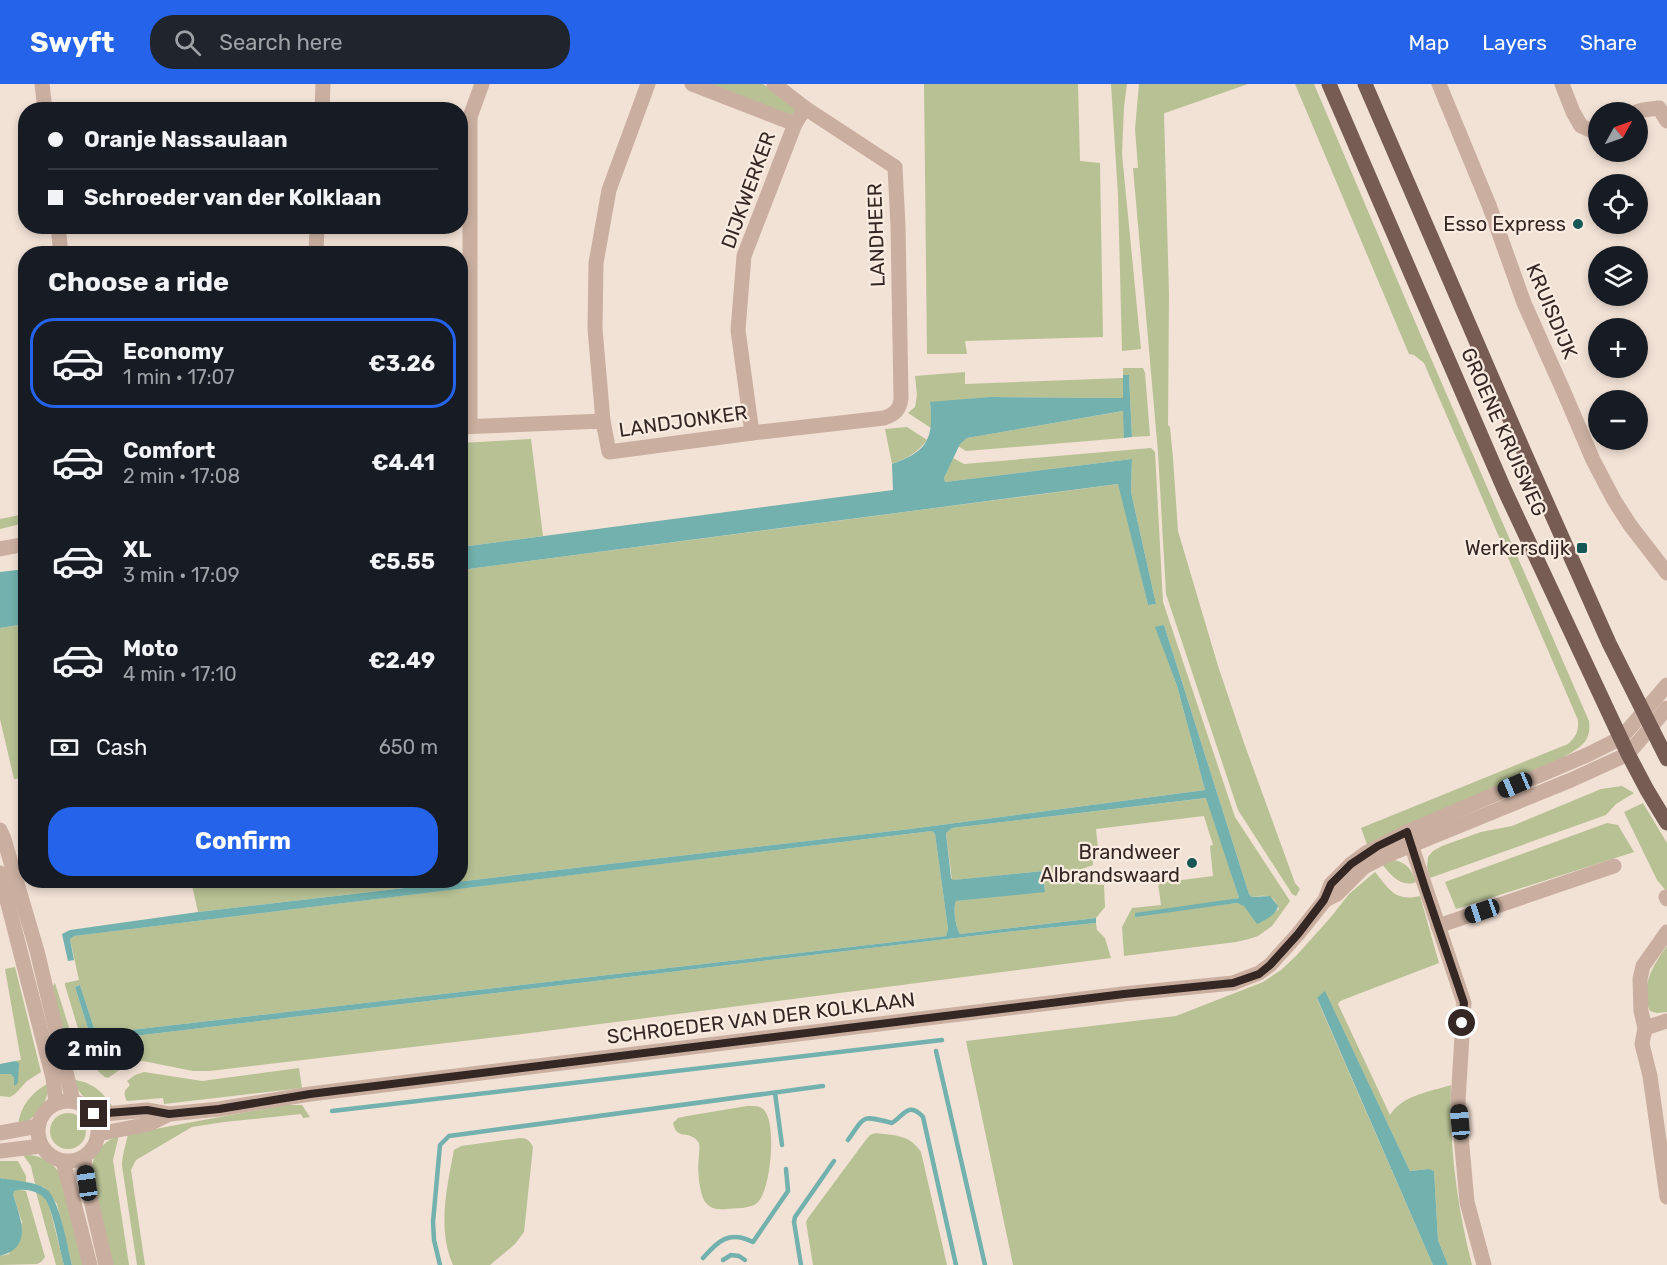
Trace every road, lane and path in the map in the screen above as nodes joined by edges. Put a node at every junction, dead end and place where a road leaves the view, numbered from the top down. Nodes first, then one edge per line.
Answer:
1 (42, 84) edge
2 (323, 84) edge
3 (482, 84) edge
4 (648, 84) edge
5 (692, 84) edge
6 (774, 84) edge
7 (1329, 84) edge
8 (1365, 84) edge
9 (1439, 84) edge
10 (1562, 84) edge
11 (44, 102) edge
12 (322, 102) edge
13 (805, 108) junction
14 (1648, 109) edge
15 (1667, 121) edge
16 (795, 124) junction
17 (1588, 129) edge
18 (468, 246) edge
19 (897, 412) joint
20 (603, 421) junction
21 (468, 427) edge
22 (752, 433) junction
23 (18, 546) edge
24 (0, 549) edge
25 (1667, 573) edge
26 (1667, 686) edge
27 (1667, 708) edge
28 (1643, 713) junction
29 (1651, 729) junction
30 (1621, 738) junction
31 (1628, 754) junction
32 (1667, 759) edge
33 (1667, 823) edge
34 (0, 830) edge
35 (1410, 839) junction
36 (4, 855) edge
37 (1614, 866) dead end
38 (0, 873) edge
39 (1438, 926) junction
40 (1667, 932) edge
41 (1667, 1021) edge
42 (1645, 1028) junction
43 (73, 1101) junction
44 (56, 1103) junction
45 (94, 1114) junction
46 (169, 1114) junction
47 (38, 1126) junction
48 (0, 1133) edge
49 (98, 1134) junction
50 (41, 1146) junction
51 (0, 1151) edge
52 (84, 1157) junction
53 (63, 1161) junction
54 (1667, 1197) edge
55 (90, 1265) edge
56 (106, 1265) edge
57 (1484, 1265) edge

1 - 11 street
2 - 12 street
3 - 18 street
4 - 20 street
5 - 16 street
6 - 13 street, LANDHEER
7 - 30 main road, GROENE KRUISWEG
8 - 28 main road, GROENE KRUISWEG
9 - 25 street, KRUISDIJK
10 - 17 street
13 - 16 street, DIJKWERKER
13 - 19 street, LANDHEER
14 - 15 street
16 - 22 street, DIJKWERKER
19 - 22 street, LANDJONKER
20 - 21 street, LANDJONKER
20 - 22 street, LANDJONKER
23 - 24 street
26 - 28 street
27 - 29 street
28 - 29 main road, GROENE KRUISWEG
28 - 30 street
29 - 31 street
29 - 32 main road, GROENE KRUISWEG
30 - 31 main road, GROENE KRUISWEG
30 - 35 street, SCHROEDER VAN DER KOLKLAAN
31 - 33 main road, GROENE KRUISWEG
31 - 35 street, SCHROEDER VAN DER KOLKLAAN
34 - 36 street
35 - 39 street
35 - 46 street, SCHROEDER VAN DER KOLKLAAN
36 - 43 street
37 - 39 street
38 - 44 street
39 - 57 street
40 - 42 street
41 - 42 street
42 - 54 street
43 - 44 street
43 - 45 street
44 - 47 street
45 - 46 street, SCHROEDER VAN DER KOLKLAAN
45 - 49 street
46 - 49 street, SCHROEDER VAN DER KOLKLAAN
47 - 48 street
47 - 50 street
49 - 52 street
50 - 51 street
50 - 53 street
52 - 53 street
52 - 56 street
53 - 55 street

